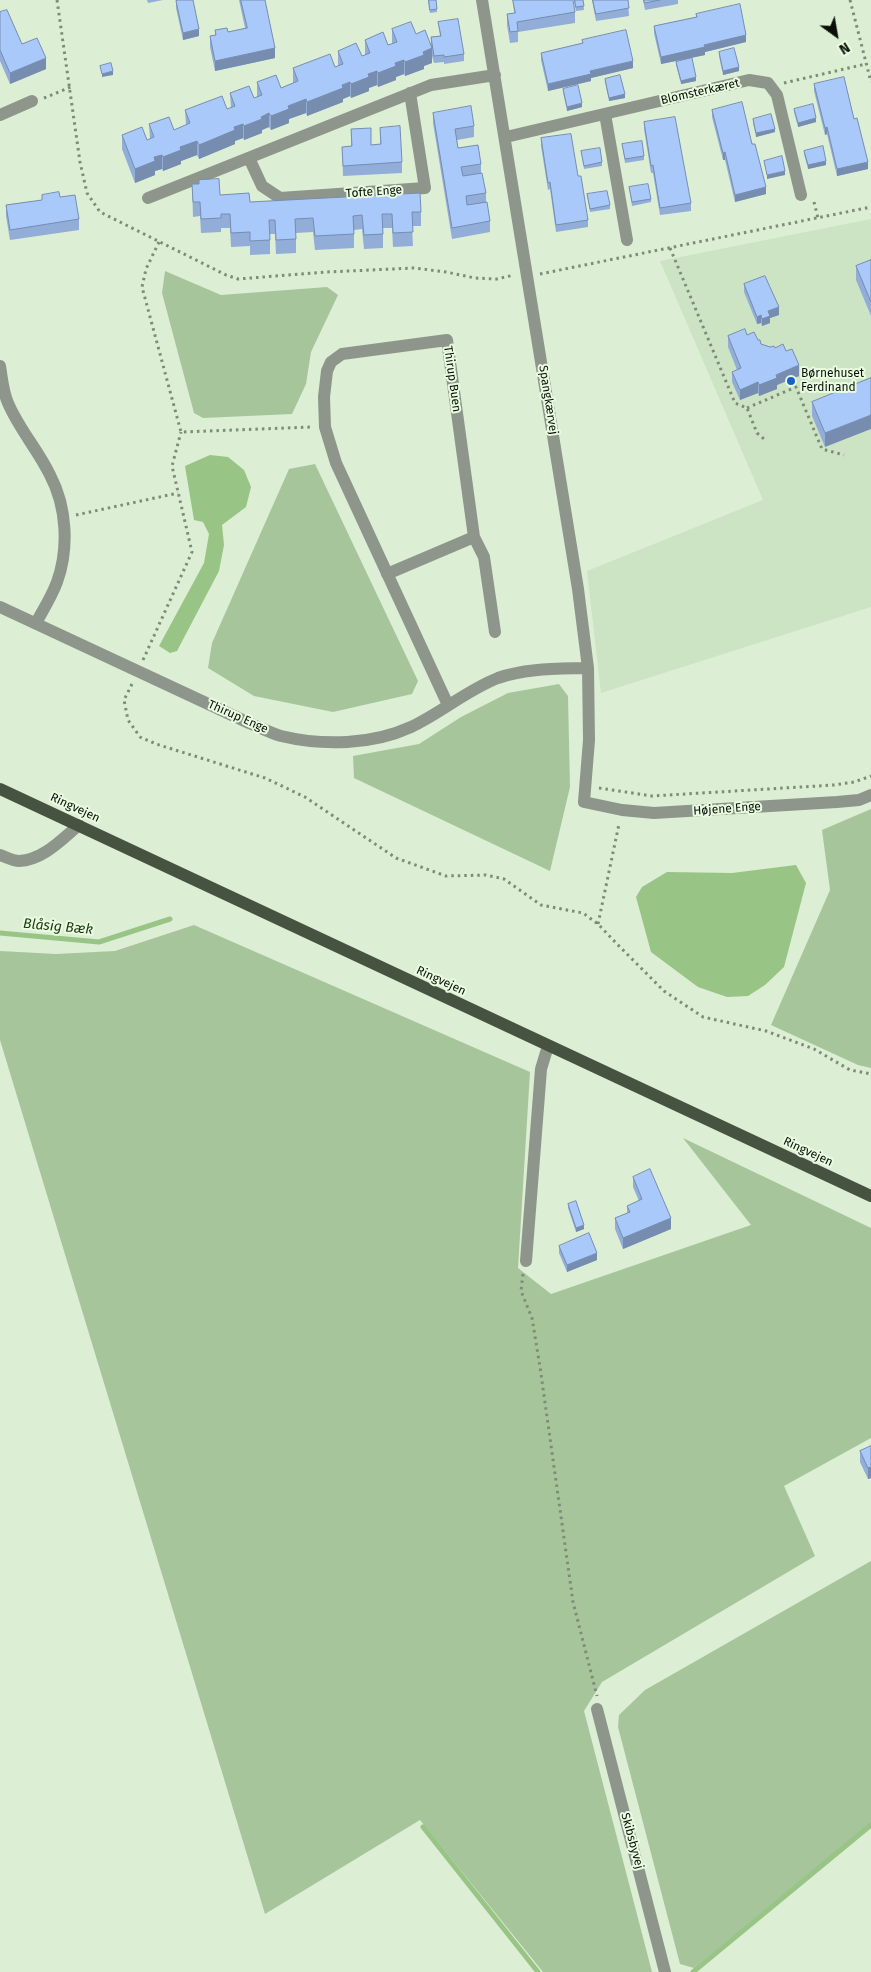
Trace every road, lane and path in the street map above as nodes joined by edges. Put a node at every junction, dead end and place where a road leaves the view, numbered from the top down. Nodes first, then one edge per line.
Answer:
1 (57, 0) edge
2 (482, 0) edge
3 (850, 0) edge
4 (866, 64) junction
5 (495, 75) junction
6 (871, 82) edge
7 (71, 87) junction
8 (772, 89) junction
9 (410, 94) junction
10 (32, 101) joint
11 (605, 114) junction
12 (0, 115) edge
13 (506, 137) junction
14 (249, 158) junction
15 (800, 195) dead end
16 (148, 198) dead end
17 (871, 207) edge
18 (627, 240) dead end
19 (159, 242) junction
20 (670, 248) junction
21 (527, 275) junction
22 (0, 366) edge
23 (747, 408) junction
24 (326, 427) junction
25 (764, 439) dead end
26 (844, 455) dead end
27 (178, 493) dead end
28 (63, 518) junction
29 (474, 536) junction
30 (387, 574) junction
31 (0, 607) edge
32 (36, 623) junction
33 (495, 632) dead end
34 (588, 668) junction
35 (448, 706) junction
36 (871, 776) edge
37 (585, 786) junction
38 (0, 789) edge
39 (871, 795) edge
40 (584, 802) joint
41 (622, 810) junction
42 (79, 825) junction
43 (0, 855) edge
44 (566, 910) dead end
45 (598, 924) junction
46 (548, 1046) junction
47 (871, 1074) edge
48 (871, 1196) edge
49 (526, 1261) joint
50 (597, 1710) joint
51 (665, 1972) edge

1 - 7 path
2 - 5 street, Spangkærvej
3 - 4 path
4 - 6 path
4 - 8 path
5 - 9 street
5 - 13 street, Spangkærvej
7 - 10 path
7 - 19 path
8 - 11 street, Blomsterkæret
8 - 15 street
9 - 14 street
9 - 14 street, Tofte Enge
10 - 12 street
11 - 13 street, Blomsterkæret
11 - 18 street
13 - 21 street, Spangkærvej
14 - 16 street
17 - 20 path
19 - 21 path
19 - 24 path
20 - 21 path
20 - 23 path
21 - 34 street, Spangkærvej
22 - 28 street
23 - 25 path
23 - 26 path
24 - 29 street, Thirup Buen
24 - 30 street
27 - 28 path
28 - 32 street
29 - 30 street
29 - 33 street, Thirup Buen
30 - 35 street
31 - 32 street, Thirup Enge
32 - 35 street, Thirup Enge
34 - 35 street, Thirup Enge
34 - 37 street, Spangkærvej
36 - 37 path
37 - 40 street, Spangkærvej
38 - 42 main road, Ringvejen
39 - 41 street, Højene Enge
40 - 41 street, Højene Enge
41 - 45 path
42 - 43 street
42 - 46 main road, Ringvejen
44 - 45 path
45 - 47 path
46 - 48 main road, Ringvejen
46 - 49 street
49 - 50 path
50 - 51 street, Skibsbyvej

